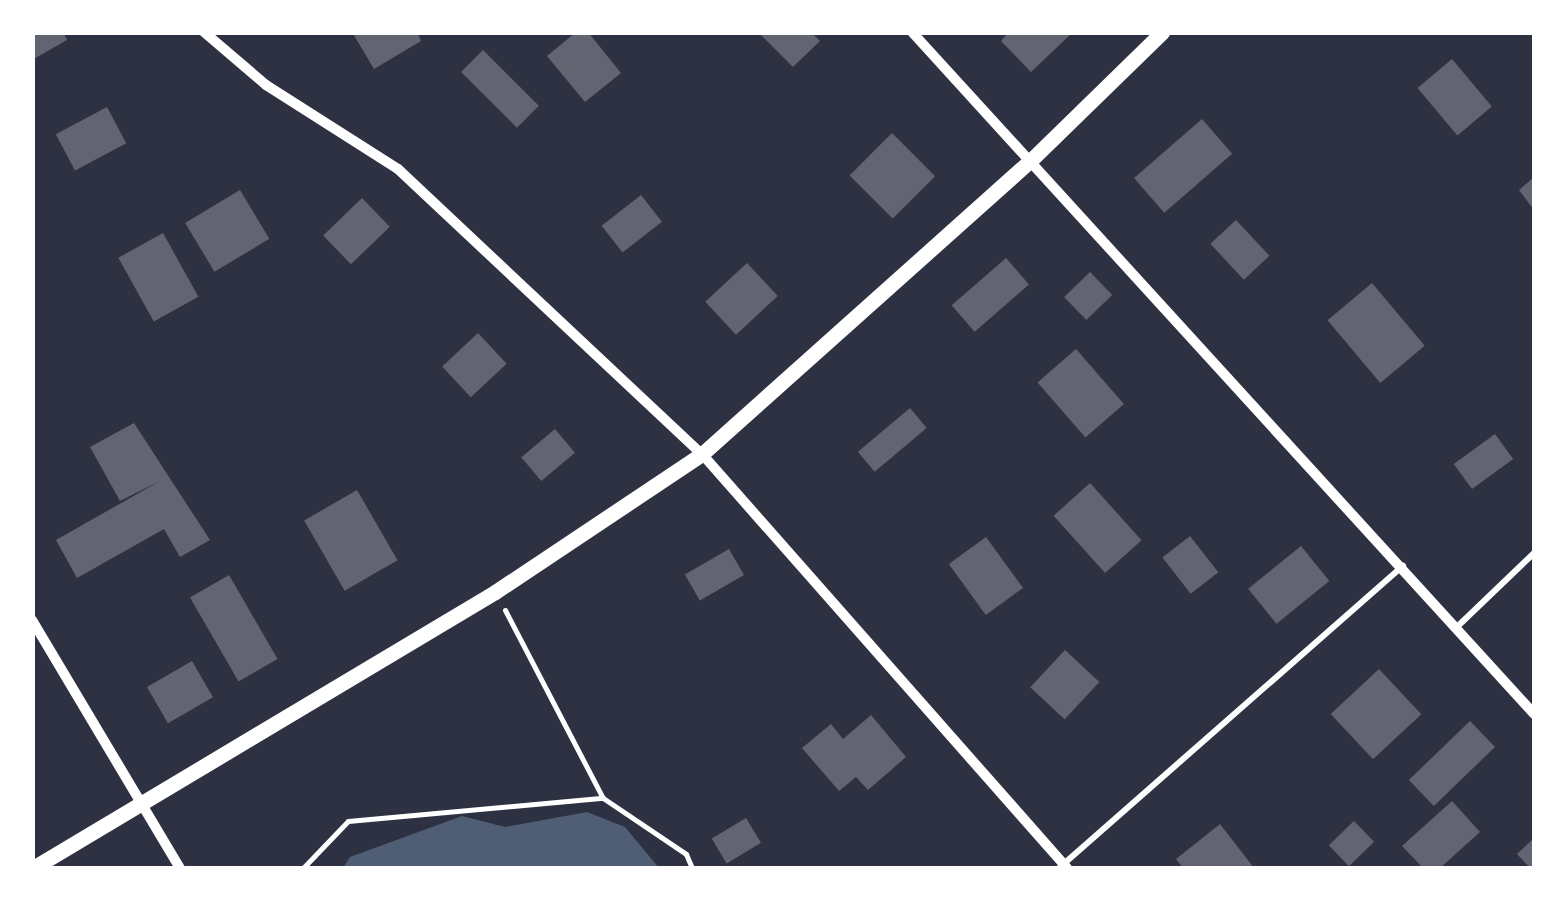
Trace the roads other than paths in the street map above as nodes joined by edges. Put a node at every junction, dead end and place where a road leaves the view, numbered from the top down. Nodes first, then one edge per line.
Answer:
1 (204, 32) edge
2 (912, 32) edge
3 (1162, 32) edge
4 (1030, 161) junction
5 (702, 454) junction
6 (1534, 553) edge
7 (1404, 566) junction
8 (32, 620) edge
9 (1459, 625) junction
10 (1534, 714) edge
11 (140, 804) junction
12 (1064, 867) edge
13 (34, 868) edge
14 (180, 868) edge

1 - 5 street
2 - 4 street
3 - 4 street
4 - 5 street
4 - 7 street
5 - 11 street
5 - 12 street
6 - 9 lane
7 - 9 street
7 - 12 lane
8 - 11 street
9 - 10 street
11 - 13 street
11 - 14 street

